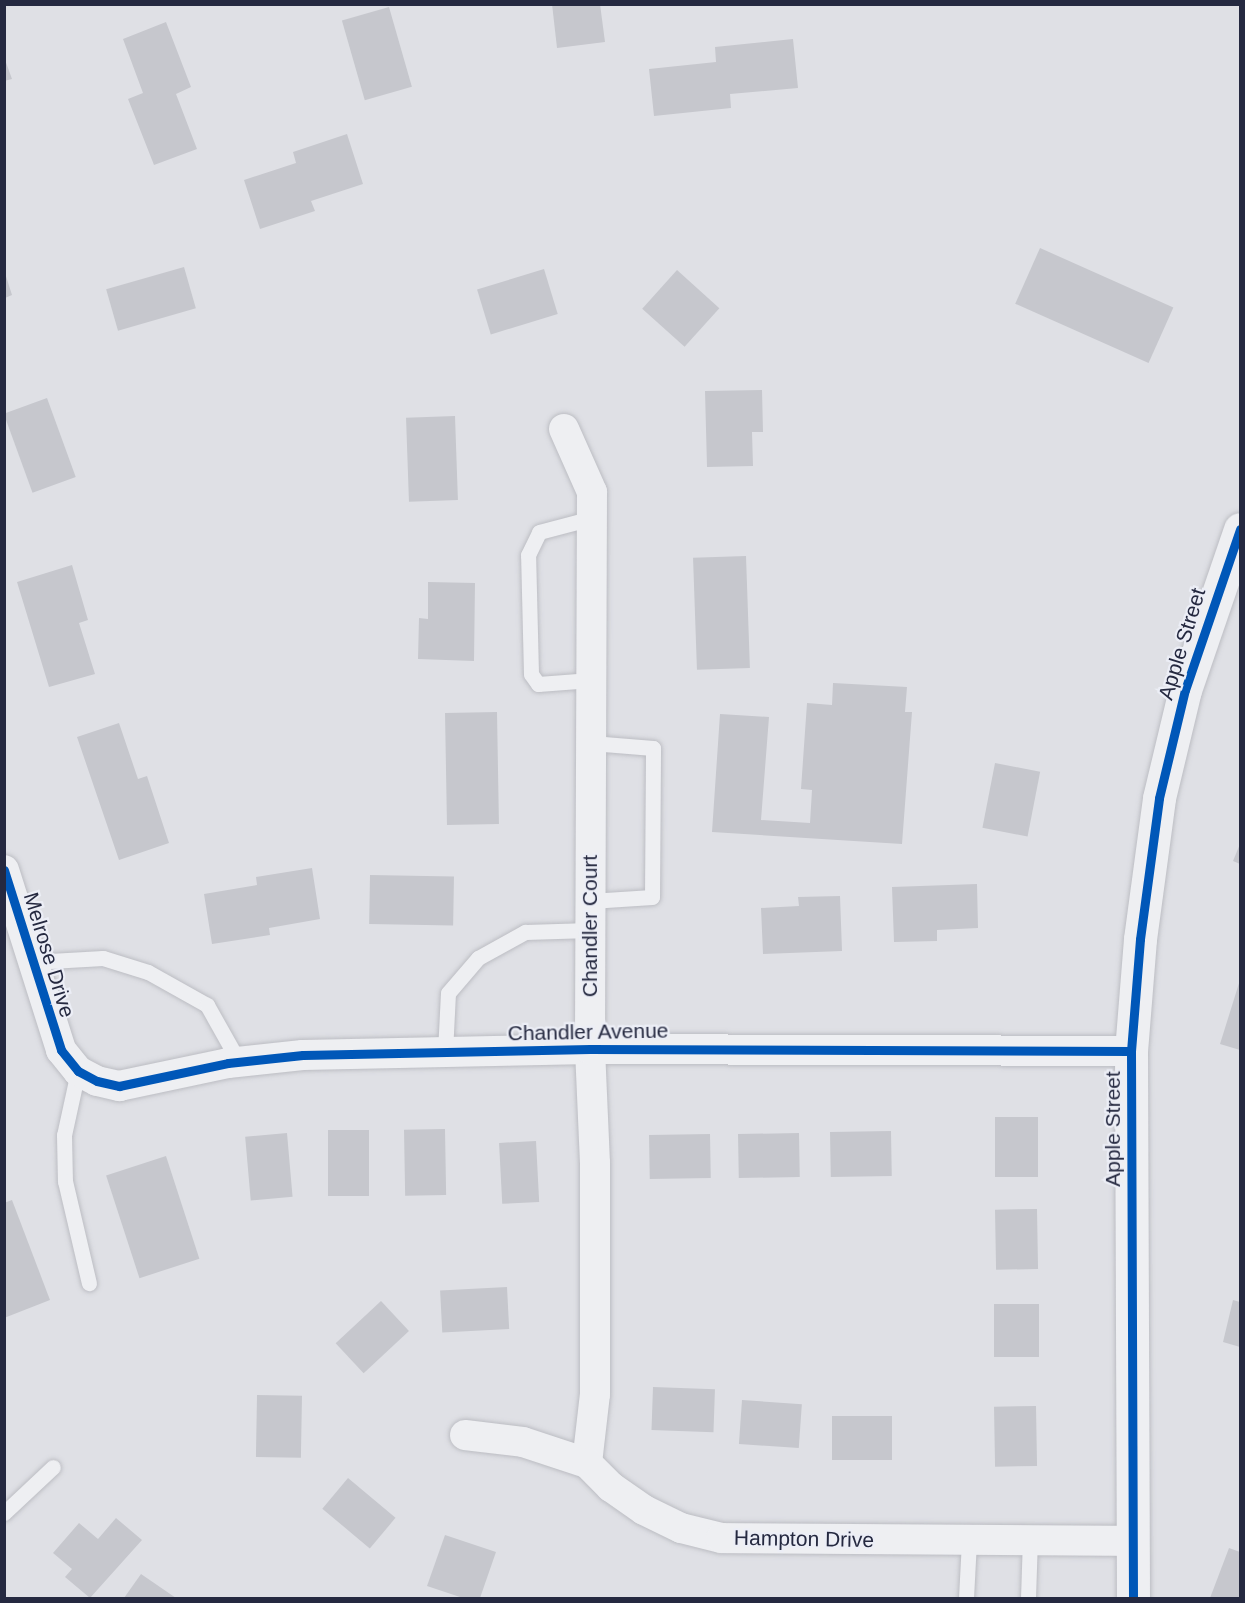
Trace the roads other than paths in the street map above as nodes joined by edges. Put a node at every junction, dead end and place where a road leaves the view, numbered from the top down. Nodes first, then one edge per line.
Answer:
1 (564, 429) dead end
2 (592, 518) junction
3 (1240, 528) edge
4 (591, 680) junction
5 (591, 743) junction
6 (4, 870) edge
7 (590, 916) junction
8 (32, 962) junction
9 (590, 1049) junction
10 (1131, 1051) junction
11 (446, 1052) junction
12 (70, 1060) junction
13 (238, 1062) junction
14 (89, 1283) dead end
15 (465, 1436) dead end
16 (587, 1463) junction
17 (53, 1467) dead end
18 (4, 1513) edge
19 (1030, 1539) junction
20 (969, 1540) junction
21 (1133, 1541) junction
22 (966, 1599) edge
23 (1028, 1599) edge
24 (1133, 1599) edge

1 - 2 street, Chandler Court
2 - 4 street, Chandler Court
2 - 4 lane
3 - 10 street, Apple Street
4 - 5 street, Chandler Court
5 - 7 street, Chandler Court
5 - 7 lane
6 - 8 street, Melrose Drive
7 - 9 street, Chandler Court
7 - 11 lane
8 - 12 street, Melrose Drive
8 - 13 lane
9 - 10 street, Chandler Avenue
9 - 11 street, Chandler Avenue
9 - 16 street, Chandler Court
10 - 21 street, Apple Street
11 - 13 street, Chandler Avenue
12 - 13 street, Chandler Avenue
12 - 14 lane
15 - 16 street, Hampton Drive
16 - 20 street, Hampton Drive
17 - 18 lane
19 - 20 street, Hampton Drive
19 - 21 street, Hampton Drive
19 - 23 lane
20 - 22 lane
21 - 24 street, Apple Street

